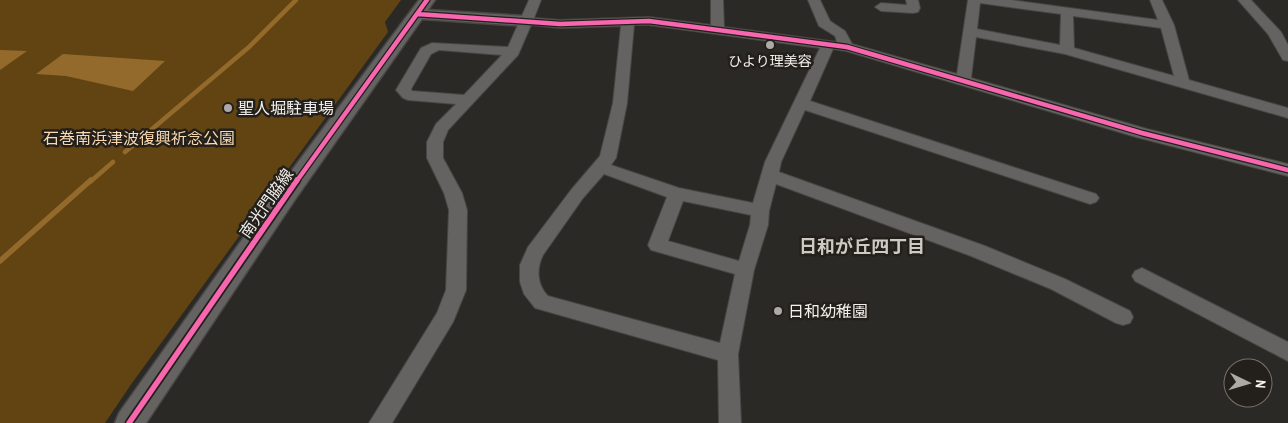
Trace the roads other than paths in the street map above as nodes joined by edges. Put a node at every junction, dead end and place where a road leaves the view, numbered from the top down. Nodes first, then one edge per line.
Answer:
1 (535, 0) edge
2 (717, 0) edge
3 (799, 0) edge
4 (912, 0) edge
5 (974, 0) edge
6 (983, 0) edge
7 (1156, 0) edge
8 (1244, 0) edge
9 (814, 1) edge
10 (422, 7) edge
11 (881, 7) dead end
12 (1067, 11) junction
13 (526, 21) junction
14 (628, 22) junction
15 (1167, 25) junction
16 (718, 30) junction
17 (969, 32) junction
18 (829, 44) junction
19 (847, 47) junction
20 (1067, 50) junction
21 (513, 52) junction
22 (1288, 57) edge
23 (963, 81) junction
24 (1183, 83) junction
25 (467, 100) junction
26 (801, 103) junction
27 (1288, 113) edge
28 (601, 167) junction
29 (1288, 170) edge
30 (769, 175) junction
31 (677, 194) junction
32 (1090, 198) dead end
33 (760, 211) junction
34 (745, 270) junction
35 (1142, 276) dead end
36 (1123, 317) dead end
37 (1288, 352) edge
38 (728, 354) junction
39 (129, 423) edge
40 (380, 423) edge
41 (730, 423) edge

1 - 13 street
2 - 16 street
3 - 9 street
4 - 11 street
5 - 17 street
6 - 12 street
7 - 15 street
8 - 22 street
9 - 19 street
10 - 13 street
10 - 39 street, 南光門脇線
12 - 15 street
12 - 20 street
13 - 14 street
13 - 21 street
14 - 16 street
14 - 28 street
15 - 24 street
16 - 18 street
17 - 20 street
17 - 23 street
18 - 19 street
18 - 26 street
19 - 23 street
20 - 24 street
21 - 25 street
21 - 25 street
23 - 29 street
24 - 27 street
25 - 40 street
26 - 30 street
26 - 32 street
28 - 31 street
28 - 38 street
30 - 33 street
30 - 36 street
31 - 33 street
31 - 34 street
33 - 34 street
34 - 38 street
35 - 37 street
38 - 41 street

